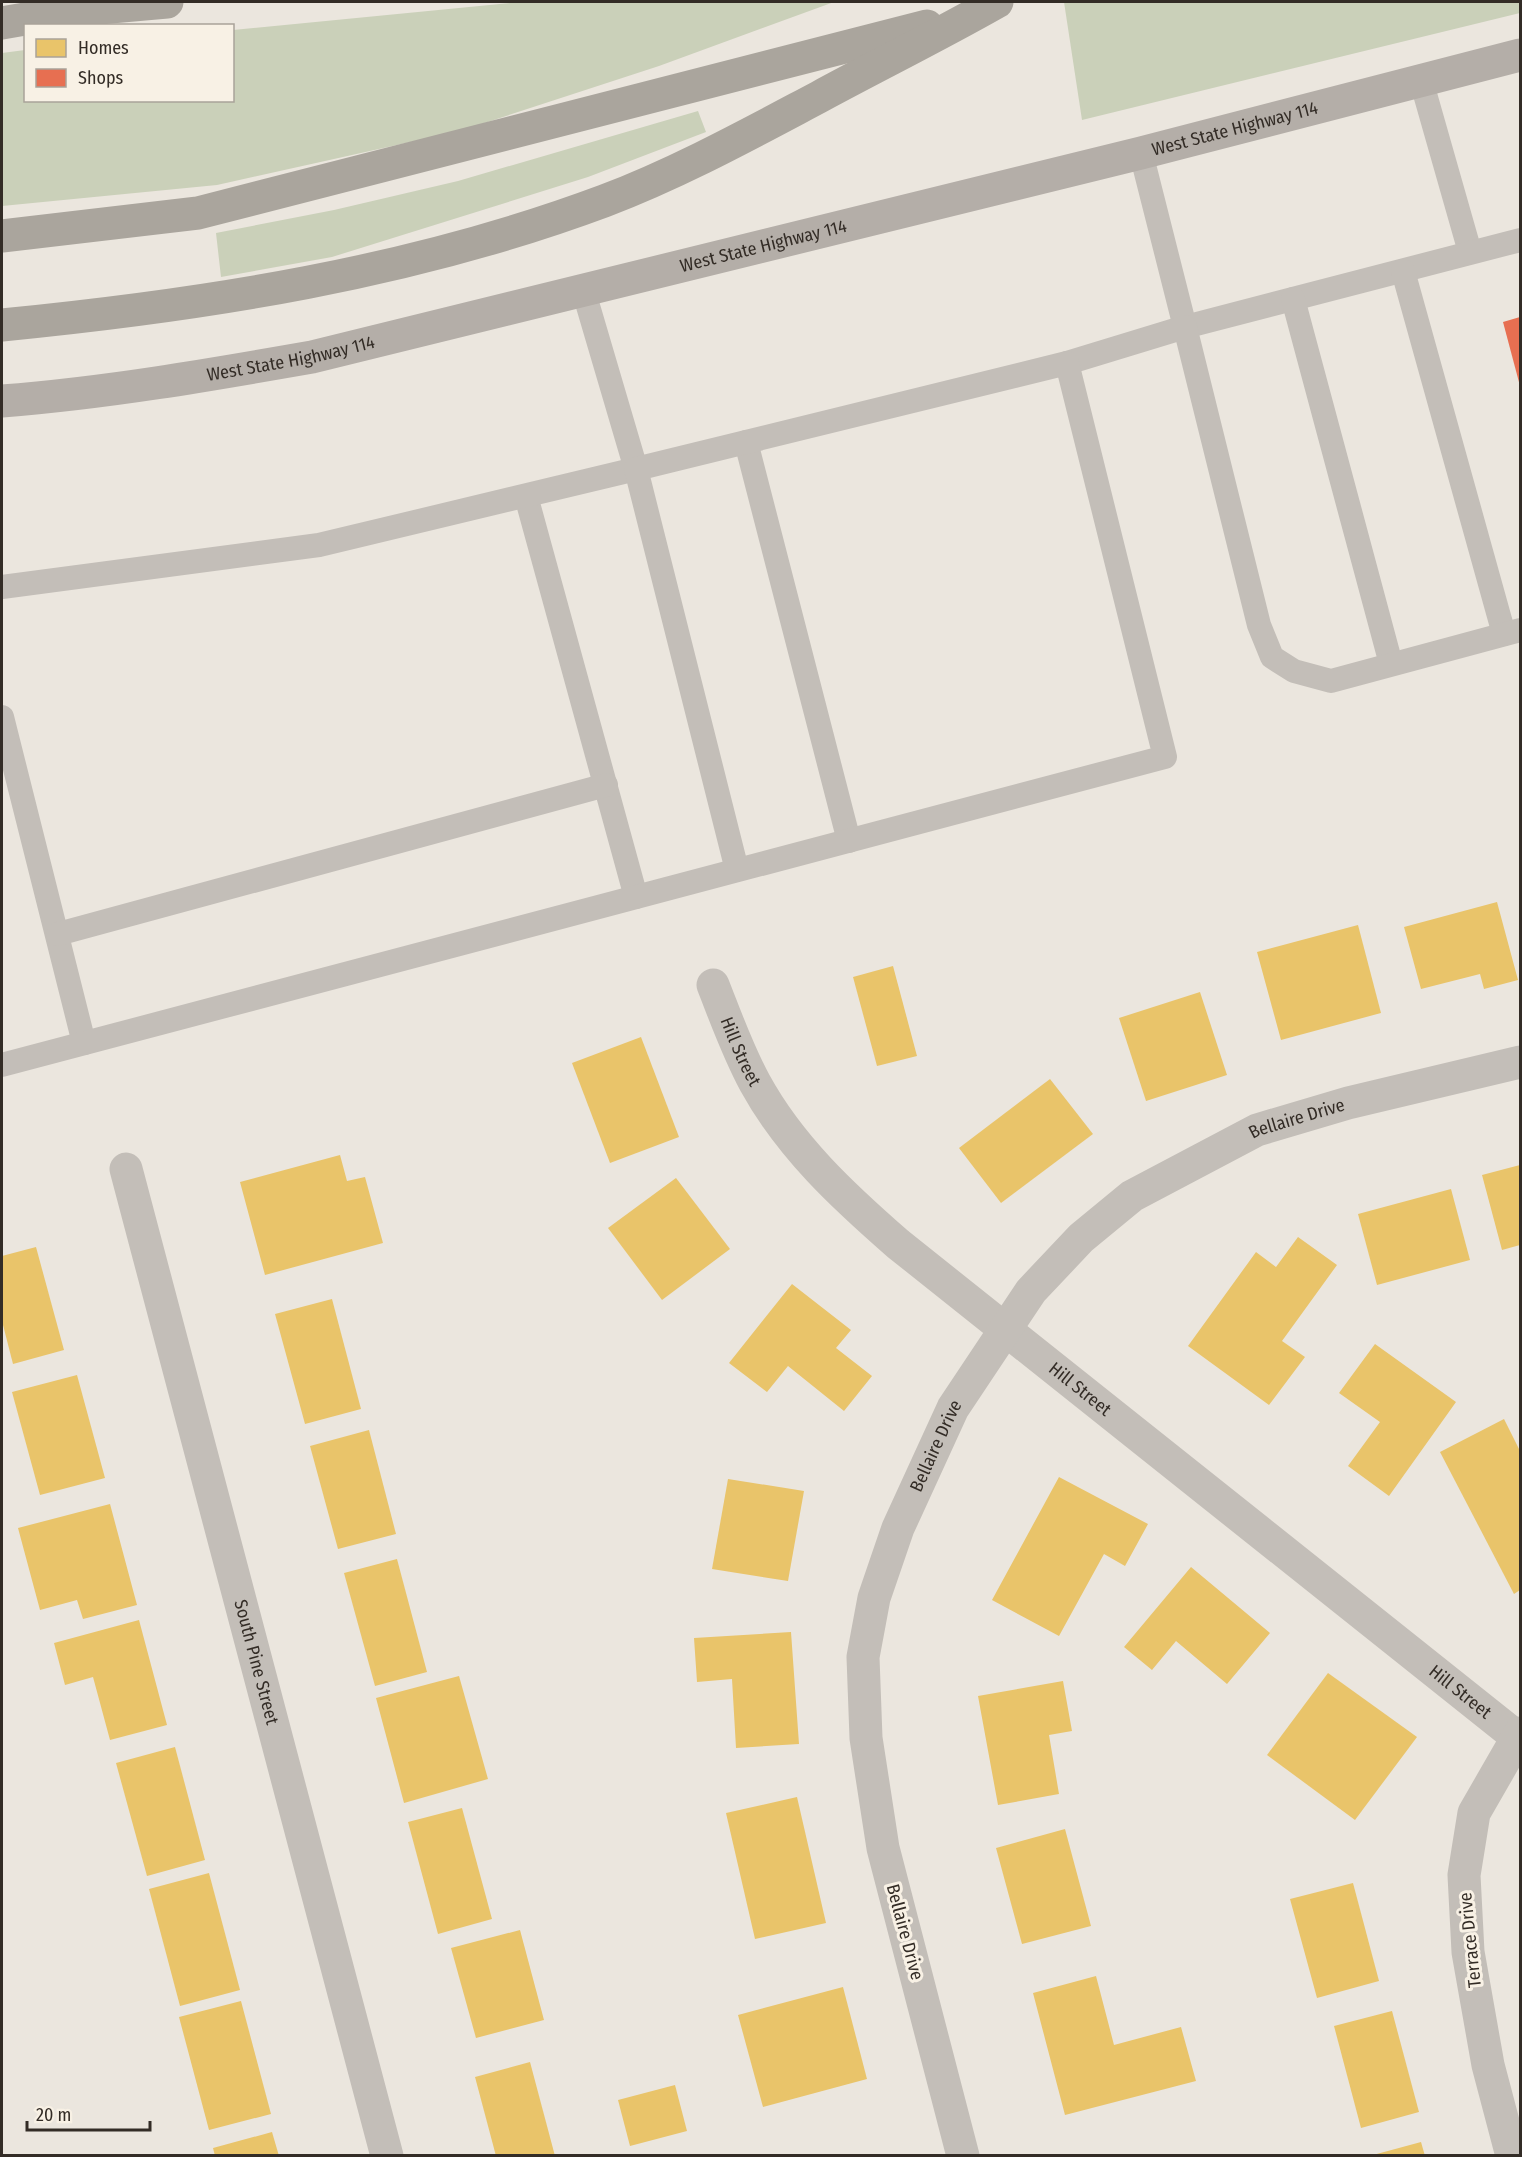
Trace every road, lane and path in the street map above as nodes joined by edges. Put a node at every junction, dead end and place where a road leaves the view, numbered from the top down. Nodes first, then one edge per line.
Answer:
1 (167, 2) edge
2 (987, 7) edge
3 (2, 23) edge
4 (1521, 55) edge
5 (1421, 80) junction
6 (1141, 153) junction
7 (2, 236) edge
8 (1521, 240) edge
9 (1470, 252) junction
10 (1403, 270) junction
11 (583, 289) junction
12 (1293, 299) junction
13 (2, 325) edge
14 (1185, 327) junction
15 (1067, 363) junction
16 (2, 401) edge
17 (746, 442) junction
18 (636, 469) junction
19 (526, 496) junction
20 (2, 587) edge
21 (1512, 632) edge
22 (1391, 664) junction
23 (2, 717) edge
24 (606, 785) junction
25 (849, 841) junction
26 (737, 870) junction
27 (636, 897) junction
28 (58, 934) junction
29 (713, 985) dead end
30 (84, 1043) junction
31 (1521, 1062) edge
32 (2, 1065) edge
33 (126, 1169) dead end
34 (1004, 1329) junction
35 (1519, 1735) edge
36 (954, 2153) edge
37 (387, 2156) edge
38 (1512, 2156) edge

1 - 3 highway
2 - 7 highway
2 - 13 highway
4 - 5 main road, West State Highway 114
5 - 6 main road, West State Highway 114
5 - 9 lane
6 - 11 main road, West State Highway 114
6 - 14 lane
8 - 9 lane
9 - 10 lane
10 - 12 lane
10 - 21 lane
11 - 16 main road, West State Highway 114
11 - 18 lane
12 - 14 lane
12 - 22 lane
14 - 15 lane
14 - 22 lane
15 - 17 lane
15 - 25 lane
17 - 18 lane
17 - 25 lane
18 - 19 lane
18 - 26 lane
19 - 20 lane
19 - 24 lane
21 - 22 lane
23 - 28 lane
24 - 27 lane
24 - 28 lane
25 - 26 lane
26 - 27 lane
27 - 30 lane
28 - 30 lane
29 - 34 street, Hill Street
30 - 32 lane
31 - 34 street, Bellaire Drive
33 - 37 street, South Pine Street
34 - 35 street, Hill Street
34 - 36 street, Bellaire Drive
35 - 38 street, Terrace Drive

